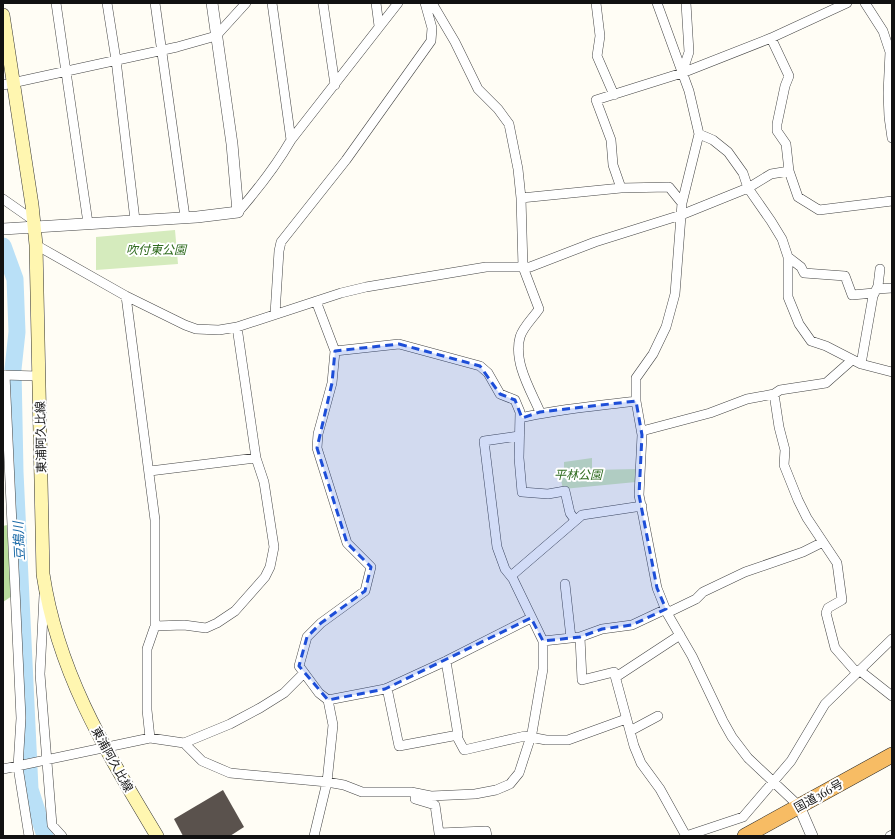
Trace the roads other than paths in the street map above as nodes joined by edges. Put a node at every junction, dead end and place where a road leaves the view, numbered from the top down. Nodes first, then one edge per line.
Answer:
1 (56, 3) edge
2 (106, 3) edge
3 (155, 3) edge
4 (212, 3) edge
5 (246, 3) edge
6 (272, 3) edge
7 (323, 3) edge
8 (376, 3) edge
9 (398, 3) edge
10 (424, 3) edge
11 (432, 3) edge
12 (596, 3) edge
13 (657, 3) edge
14 (686, 3) edge
15 (847, 3) edge
16 (865, 3) edge
17 (3, 15) edge
18 (379, 26) junction
19 (887, 30) edge
20 (216, 36) junction
21 (771, 38) junction
22 (163, 50) junction
23 (116, 60) junction
24 (67, 70) junction
25 (682, 73) junction
26 (9, 84) edge
27 (335, 86) junction
28 (614, 95) junction
29 (699, 134) junction
30 (892, 138) edge
31 (291, 140) junction
32 (789, 171) junction
33 (621, 188) junction
34 (748, 188) junction
35 (521, 198) junction
36 (3, 199) edge
37 (892, 201) edge
38 (682, 203) junction
39 (238, 212) junction
40 (681, 215) junction
41 (185, 218) junction
42 (135, 220) junction
43 (88, 224) junction
44 (32, 225) junction
45 (3, 229) edge
46 (36, 245) junction
47 (788, 258) junction
48 (523, 267) junction
49 (880, 269) dead end
50 (892, 288) edge
51 (875, 291) junction
52 (126, 296) junction
53 (316, 301) junction
54 (275, 314) junction
55 (237, 326) junction
56 (335, 351) junction
57 (852, 360) junction
58 (861, 364) junction
59 (892, 372) edge
60 (4, 375) edge
61 (35, 376) junction
62 (774, 394) junction
63 (636, 401) junction
64 (540, 412) junction
65 (520, 418) junction
66 (642, 431) junction
67 (519, 436) junction
68 (256, 458) junction
69 (150, 471) junction
70 (642, 506) junction
71 (575, 520) junction
72 (824, 542) junction
73 (511, 576) junction
74 (565, 584) dead end
75 (45, 586) junction
76 (666, 611) junction
77 (531, 618) junction
78 (156, 626) junction
79 (680, 635) junction
80 (575, 637) junction
81 (892, 639) edge
82 (543, 641) junction
83 (446, 661) junction
84 (858, 671) junction
85 (304, 673) junction
86 (616, 676) junction
87 (387, 688) junction
88 (892, 696) edge
89 (328, 700) junction
90 (658, 716) dead end
91 (626, 720) junction
92 (630, 731) junction
93 (456, 735) junction
94 (150, 738) junction
95 (530, 738) junction
96 (184, 743) junction
97 (104, 747) junction
98 (892, 754) edge
99 (47, 760) junction
100 (18, 767) junction
101 (3, 769) edge
102 (773, 780) junction
103 (327, 782) junction
104 (394, 793) junction
105 (798, 806) junction
106 (29, 836) edge
107 (62, 836) edge
108 (157, 836) edge
109 (314, 836) edge
110 (487, 836) edge
111 (686, 836) edge
112 (745, 836) edge
113 (812, 836) edge

1 - 24 street
2 - 23 street
3 - 22 street
4 - 20 street
5 - 20 street
6 - 31 street
7 - 27 street
8 - 18 street
9 - 18 street
10 - 54 street
11 - 35 street
12 - 28 street
13 - 25 street
14 - 25 street
15 - 21 street
16 - 19 street
17 - 26 main road, 東浦阿久比線
18 - 27 street
19 - 30 street
20 - 22 street
20 - 39 street
21 - 25 street
21 - 32 street
22 - 23 street
22 - 41 street
23 - 24 street
23 - 42 street
24 - 26 street
24 - 43 street
25 - 28 street
25 - 29 street
26 - 44 main road, 東浦阿久比線
27 - 31 street
28 - 33 street
29 - 34 street
29 - 38 street
31 - 39 street
32 - 34 street
32 - 37 street
33 - 35 street
33 - 38 street
34 - 40 street
34 - 47 street
35 - 48 street
36 - 44 street
38 - 40 street
39 - 41 street
40 - 48 street
40 - 63 street
41 - 42 street
42 - 43 street
43 - 44 street
44 - 45 street
44 - 46 main road, 東浦阿久比線
46 - 52 street
46 - 61 main road, 東浦阿久比線
47 - 51 street
47 - 57 street
48 - 53 street
48 - 64 street
49 - 51 street
50 - 51 street
51 - 58 street
52 - 55 street
52 - 69 street
53 - 54 street
53 - 56 street
54 - 55 street
55 - 68 street
56 - 65 street
56 - 85 street
57 - 58 street
57 - 62 street
58 - 59 street
60 - 61 street
60 - 100 street
61 - 75 main road, 東浦阿久比線
62 - 66 street
62 - 72 street
63 - 64 street
63 - 66 street
64 - 65 street
65 - 67 street
66 - 70 street
67 - 71 street
67 - 73 street
68 - 69 street
68 - 78 street
69 - 78 street
70 - 71 street
70 - 76 street
71 - 73 street
72 - 76 street
72 - 84 street
73 - 77 street
74 - 80 street
75 - 97 main road, 東浦阿久比線
75 - 99 street
76 - 79 street
76 - 80 street
77 - 82 street
77 - 83 street
78 - 94 street
79 - 86 street
79 - 102 street
80 - 82 street
80 - 86 street
81 - 84 street
82 - 95 street
83 - 87 street
83 - 93 street
84 - 88 street
84 - 102 street
85 - 89 street
85 - 96 street
86 - 91 street
87 - 89 street
87 - 93 street
89 - 103 street
90 - 92 street
91 - 92 street
91 - 95 street
92 - 111 street
93 - 95 street
94 - 96 street
94 - 97 street
95 - 104 street
96 - 103 street
97 - 99 street
97 - 108 main road, 東浦阿久比線
98 - 105 highway, 国道366号
99 - 100 street
99 - 107 street
100 - 101 street
100 - 106 street
102 - 105 street
102 - 111 street
103 - 104 street
103 - 109 street
104 - 110 street
105 - 112 highway, 国道366号
105 - 113 street

